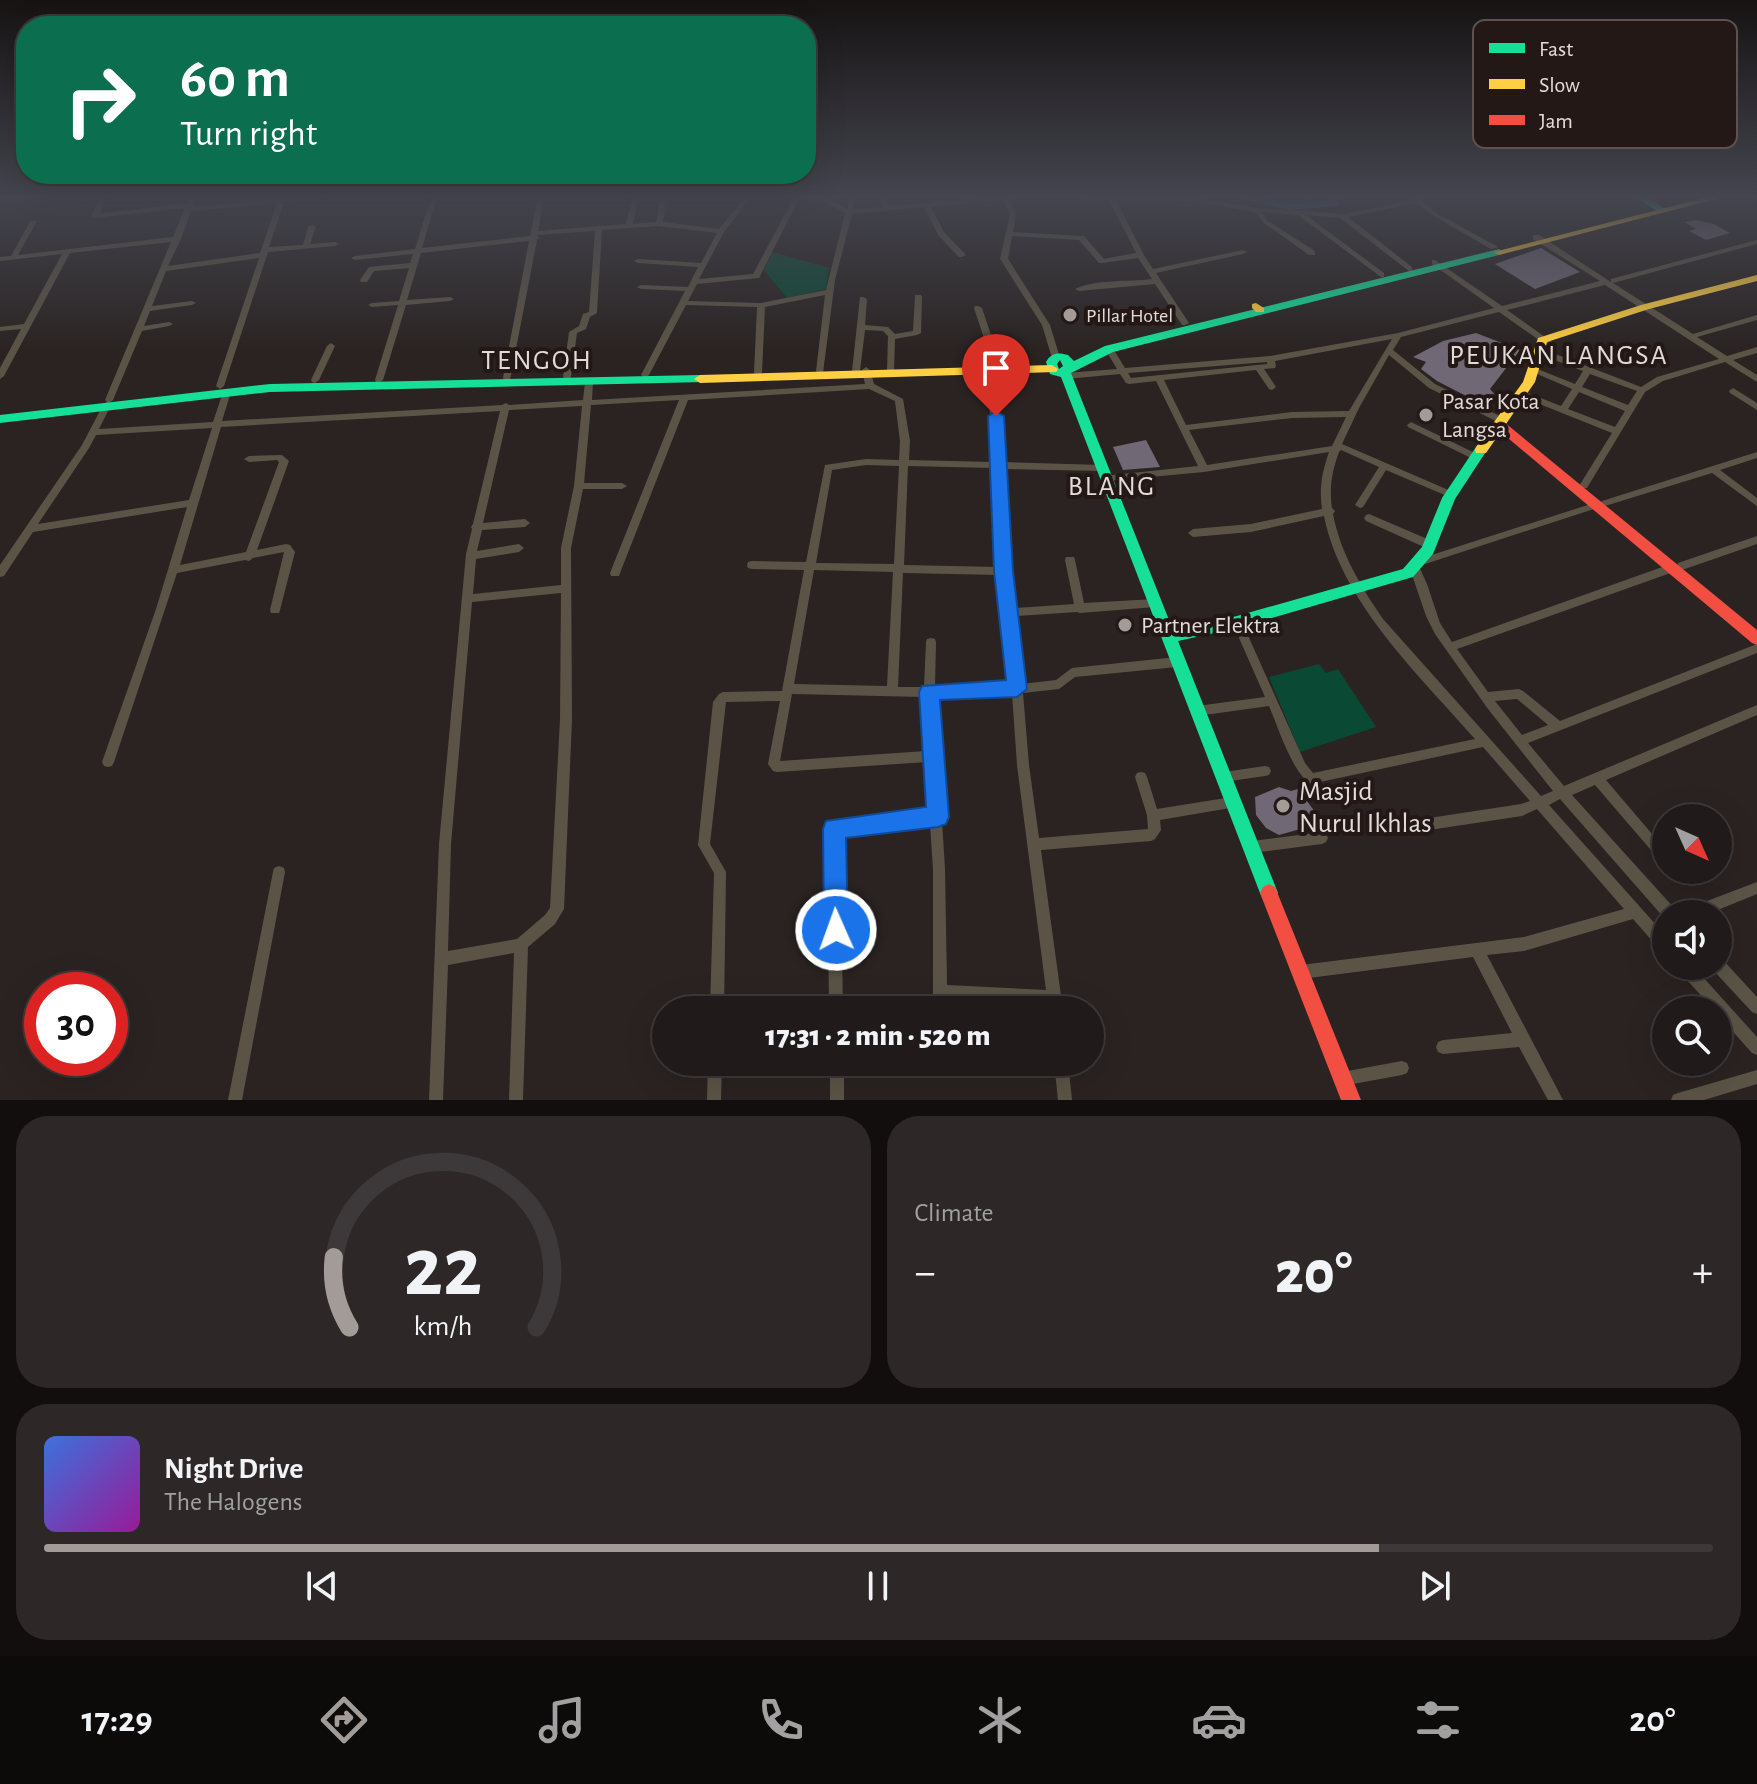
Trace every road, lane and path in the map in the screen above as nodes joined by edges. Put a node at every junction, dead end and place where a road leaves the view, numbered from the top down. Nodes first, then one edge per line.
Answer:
1 (18, 248) edge
2 (98, 248) edge
3 (173, 248) edge
4 (266, 248) edge
5 (292, 248) edge
6 (433, 248) edge
7 (533, 248) edge
8 (598, 248) edge
9 (711, 248) edge
10 (770, 248) edge
11 (837, 248) edge
12 (956, 248) edge
13 (1006, 248) edge
14 (1092, 248) edge
15 (1137, 248) edge
16 (1305, 248) edge
17 (1346, 248) edge
18 (1383, 248) edge
19 (1490, 248) edge
20 (1501, 248) edge
21 (1559, 248) edge
22 (1734, 248) edge
23 (420, 250) junction
24 (67, 252) junction
25 (1243, 252) dead end
26 (264, 253) junction
27 (1312, 253) dead end
28 (962, 255) dead end
29 (1140, 255) junction
30 (13, 258) junction
31 (355, 258) dead end
32 (0, 259) edge
33 (638, 261) dead end
34 (1437, 264) junction
35 (414, 265) junction
36 (702, 265) junction
37 (165, 269) junction
38 (1409, 269) junction
39 (1151, 272) junction
40 (1381, 275) junction
41 (1757, 278) edge
42 (364, 280) dead end
43 (1157, 281) junction
44 (1610, 282) junction
45 (691, 285) junction
46 (1757, 285) edge
47 (641, 287) dead end
48 (1079, 289) dead end
49 (829, 292) junction
50 (918, 297) dead end
51 (450, 299) dead end
52 (863, 299) dead end
53 (403, 301) junction
54 (192, 303) dead end
55 (682, 303) junction
56 (372, 305) dead end
57 (761, 305) junction
58 (978, 308) dead end
59 (1258, 308) junction
60 (146, 309) junction
61 (1654, 309) junction
62 (1501, 310) junction
63 (1757, 317) edge
64 (1185, 323) junction
65 (169, 324) dead end
66 (28, 326) junction
67 (861, 327) junction
68 (0, 329) edge
69 (138, 329) junction
70 (1398, 335) junction
71 (1696, 335) junction
72 (892, 336) junction
73 (331, 346) dead end
74 (1544, 347) junction
75 (1109, 349) junction
76 (1388, 350) junction
77 (1757, 350) edge
78 (1729, 358) junction
79 (1270, 359) junction
80 (1060, 366) junction
81 (994, 368) junction
82 (1259, 368) junction
83 (891, 370) junction
84 (1532, 370) junction
85 (1588, 370) junction
86 (820, 371) junction
87 (1121, 371) junction
88 (758, 373) junction
89 (645, 375) junction
90 (0, 376) edge
91 (865, 376) junction
92 (567, 377) junction
93 (1158, 377) junction
94 (1757, 377) edge
95 (507, 378) junction
96 (315, 380) junction
97 (379, 380) junction
98 (487, 381) junction
99 (589, 382) junction
100 (1272, 387) dead end
101 (1576, 388) junction
102 (223, 389) junction
103 (1642, 390) junction
104 (1733, 391) dead end
105 (1520, 393) junction
106 (685, 396) junction
107 (585, 402) junction
108 (108, 403) junction
109 (506, 406) junction
110 (1757, 407) edge
111 (1629, 409) junction
112 (1563, 410) junction
113 (1351, 414) junction
114 (0, 416) edge
115 (1498, 421) junction
116 (216, 424) junction
117 (1411, 425) dead end
118 (1183, 428) junction
119 (1616, 431) junction
120 (94, 432) junction
121 (1339, 447) junction
122 (1757, 455) edge
123 (1476, 457) junction
124 (249, 459) dead end
125 (904, 465) junction
126 (1384, 466) junction
127 (999, 468) junction
128 (1204, 469) junction
129 (1713, 469) junction
130 (1105, 473) junction
131 (579, 486) junction
132 (622, 486) dead end
133 (1584, 486) junction
134 (1450, 494) junction
135 (192, 503) junction
136 (1757, 503) edge
137 (1601, 504) junction
138 (1360, 505) dead end
139 (1330, 511) junction
140 (1369, 518) dead end
141 (525, 523) dead end
142 (476, 527) junction
143 (30, 529) junction
144 (1193, 533) dead end
145 (1757, 540) edge
146 (1428, 544) junction
147 (519, 548) dead end
148 (471, 556) junction
149 (249, 557) junction
150 (1070, 560) dead end
151 (752, 565) dead end
152 (896, 566) junction
153 (1418, 566) junction
154 (809, 567) junction
155 (1677, 567) junction
156 (173, 570) junction
157 (1003, 571) junction
158 (0, 573) edge
159 (615, 573) dead end
160 (565, 589) junction
161 (1357, 589) junction
162 (469, 598) junction
163 (1716, 600) junction
164 (1155, 603) junction
165 (1080, 609) junction
166 (275, 610) dead end
167 (1011, 612) junction
168 (1237, 622) junction
169 (1757, 629) edge
170 (1168, 637) junction
171 (1757, 639) edge
172 (931, 642) dead end
173 (1451, 647) junction
174 (1757, 648) edge
175 (1177, 662) junction
176 (1017, 689) junction
177 (892, 692) junction
178 (929, 692) junction
179 (787, 693) junction
180 (1487, 697) junction
181 (1273, 701) junction
182 (1757, 710) edge
183 (1197, 711) junction
184 (1558, 726) junction
185 (1521, 741) junction
186 (1484, 742) junction
187 (935, 756) junction
188 (108, 762) dead end
189 (1265, 771) dead end
190 (1141, 777) dead end
191 (1222, 778) junction
192 (1598, 779) junction
193 (1562, 793) junction
194 (1232, 803) junction
195 (1538, 803) junction
196 (1153, 815) junction
197 (938, 817) junction
198 (1403, 828) dead end
199 (1322, 838) dead end
200 (1652, 843) edge
201 (1034, 844) junction
202 (1252, 847) junction
203 (279, 872) dead end
204 (1757, 888) edge
205 (1658, 900) edge
206 (1727, 900) edge
207 (1635, 912) junction
208 (1652, 931) edge
209 (521, 945) junction
210 (1477, 951) junction
211 (443, 959) junction
212 (1301, 972) junction
213 (1696, 980) edge
214 (1732, 980) edge
215 (939, 992) junction
216 (717, 996) edge
217 (836, 996) edge
218 (939, 996) edge
219 (978, 996) edge
220 (1054, 996) edge
221 (1757, 1007) edge
222 (1523, 1039) junction
223 (1443, 1047) dead end
224 (1757, 1048) edge
225 (1402, 1068) dead end
226 (715, 1076) edge
227 (837, 1076) edge
228 (1062, 1076) edge
229 (1757, 1077) edge
230 (1342, 1079) junction
231 (235, 1100) edge
232 (436, 1100) edge
233 (516, 1100) edge
234 (714, 1100) edge
235 (837, 1100) edge
236 (1065, 1100) edge
237 (1351, 1100) edge
238 (1556, 1100) edge
239 (1678, 1100) edge

1 - 30 street
2 - 24 street
3 - 37 street
4 - 26 street
5 - 26 street
6 - 23 street
7 - 95 street
8 - 92 street
9 - 36 street
10 - 45 street
11 - 49 street
12 - 28 street
13 - 80 street
14 - 29 street
15 - 29 street
16 - 27 street
17 - 40 street
18 - 38 street
19 - 34 main road
20 - 34 main road
21 - 44 street
22 - 44 street
23 - 31 street
23 - 35 street
24 - 30 street
24 - 66 street
25 - 39 street
26 - 37 street
26 - 102 street
29 - 39 street
30 - 32 street
33 - 36 street
34 - 38 main road
34 - 59 main road
34 - 62 street
35 - 42 street
35 - 53 street
36 - 45 street
37 - 60 street
38 - 40 main road
39 - 43 street
40 - 59 main road
41 - 61 main road
43 - 48 street
43 - 64 street
44 - 61 street
44 - 62 street
45 - 47 street
45 - 55 street
46 - 61 main road
49 - 57 street
49 - 86 street
50 - 72 street
51 - 53 street
52 - 67 street
53 - 56 street
53 - 97 street
54 - 60 street
55 - 57 street
55 - 89 street
57 - 88 street
58 - 81 street
59 - 64 main road
59 - 75 main road
60 - 69 street
61 - 71 street
61 - 74 main road
61 - 78 street
62 - 70 street
62 - 74 street
63 - 71 street
64 - 80 main road
65 - 69 street
66 - 68 street
66 - 90 street
67 - 72 street
67 - 91 street
69 - 108 street
70 - 76 street
70 - 79 street
71 - 78 street
72 - 83 street
73 - 96 street
74 - 84 main road
74 - 85 street
75 - 80 main road
75 - 87 street
76 - 113 street
76 - 115 street
77 - 78 street
78 - 94 street
78 - 103 street
79 - 82 street
79 - 87 street
80 - 81 main road
80 - 87 street
80 - 130 main road
81 - 83 main road
81 - 91 main road
81 - 127 street
82 - 93 street
82 - 100 street
83 - 91 main road
84 - 101 street
84 - 105 main road
85 - 101 street
85 - 103 street
86 - 88 main road
86 - 91 main road
87 - 93 street
88 - 89 main road
89 - 92 main road
91 - 99 main road
91 - 106 street
91 - 125 street
92 - 95 main road
93 - 118 street
95 - 98 main road
96 - 97 main road
96 - 102 main road
97 - 98 main road
98 - 99 main road
98 - 102 main road
99 - 107 street
101 - 111 street
101 - 112 street
102 - 108 main road
102 - 116 street
103 - 111 street
104 - 110 street
105 - 112 street
105 - 115 main road
106 - 107 street
106 - 159 street
107 - 109 street
107 - 131 street
108 - 114 main road
108 - 120 street
109 - 116 street
109 - 142 street
111 - 119 street
112 - 119 street
113 - 118 street
113 - 121 street
115 - 123 main road
115 - 133 main road
115 - 137 main road
116 - 120 street
116 - 135 street
117 - 123 street
118 - 128 street
119 - 133 street
120 - 143 street
121 - 126 street
121 - 128 street
121 - 139 street
122 - 129 street
123 - 134 main road
124 - 149 street
125 - 127 street
125 - 152 street
125 - 154 street
126 - 134 street
126 - 138 street
127 - 130 street
127 - 157 street
128 - 130 street
129 - 136 street
129 - 137 street
130 - 164 main road
131 - 132 street
131 - 160 street
133 - 137 main road
134 - 146 main road
135 - 143 street
135 - 156 street
137 - 153 street
137 - 155 main road
139 - 144 street
139 - 161 street
140 - 146 street
141 - 142 street
142 - 148 street
143 - 158 street
145 - 155 street
146 - 153 main road
147 - 148 street
148 - 162 street
149 - 156 street
149 - 166 street
150 - 165 street
151 - 154 street
152 - 154 street
152 - 157 street
152 - 177 street
153 - 161 main road
153 - 173 street
154 - 179 street
155 - 163 main road
155 - 173 street
156 - 188 street
157 - 167 street
160 - 162 street
160 - 209 street
161 - 168 main road
161 - 186 street
162 - 211 street
163 - 169 main road
163 - 171 main road
164 - 165 street
164 - 170 main road
165 - 167 street
167 - 176 street
168 - 170 main road
168 - 181 street
170 - 175 main road
172 - 178 street
173 - 180 street
174 - 184 street
175 - 176 street
175 - 183 main road
176 - 178 street
176 - 201 street
177 - 178 street
177 - 179 street
178 - 187 street
179 - 187 street
179 - 216 street
180 - 184 street
180 - 185 street
181 - 183 street
181 - 186 street
182 - 192 street
183 - 191 main road
184 - 185 street
185 - 193 street
186 - 195 street
187 - 197 street
189 - 191 street
190 - 196 street
191 - 194 main road
192 - 193 street
192 - 200 street
193 - 195 street
193 - 205 street
194 - 196 street
194 - 202 main road
195 - 198 street
195 - 207 street
196 - 201 street
197 - 215 street
197 - 217 street
199 - 202 street
201 - 220 street
202 - 212 main road
203 - 231 street
204 - 206 street
207 - 208 street
207 - 210 street
209 - 211 street
209 - 233 street
210 - 212 street
210 - 222 street
211 - 232 street
212 - 230 main road
213 - 224 street
214 - 221 street
215 - 218 street
215 - 219 street
222 - 223 street
222 - 238 street
225 - 230 street
226 - 234 street
227 - 235 street
228 - 236 street
229 - 239 street
230 - 237 main road

